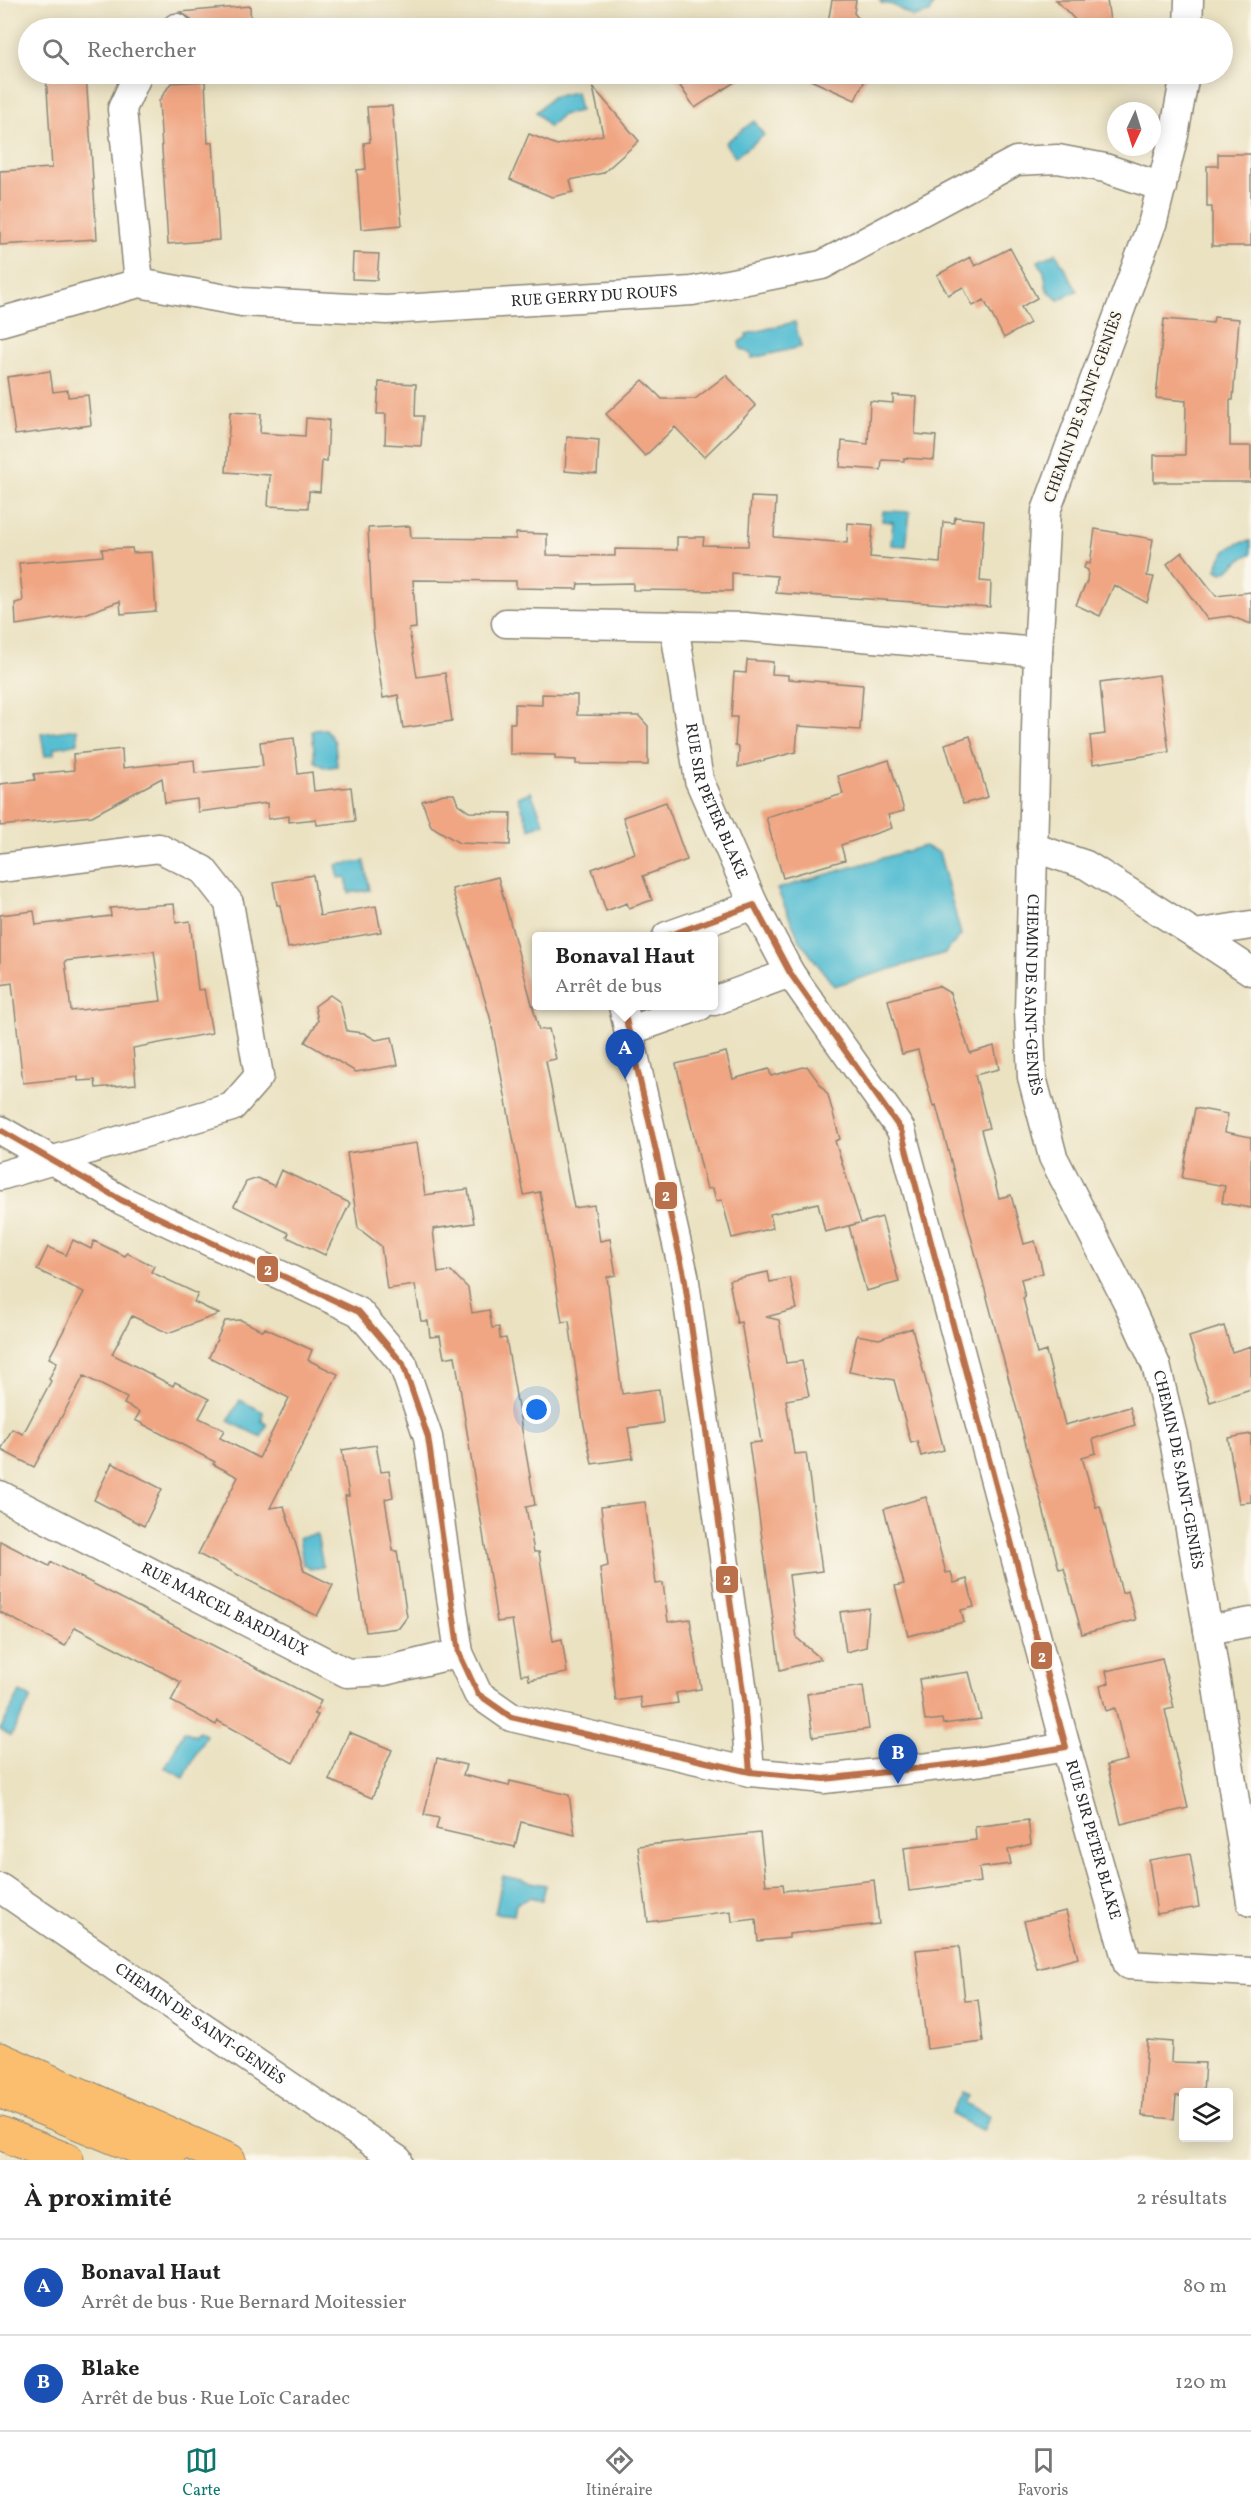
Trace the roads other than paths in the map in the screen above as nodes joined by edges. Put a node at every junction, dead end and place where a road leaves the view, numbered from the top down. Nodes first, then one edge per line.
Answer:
1 (1189, 0) edge
2 (1188, 18) edge
3 (133, 84) edge
4 (1183, 84) edge
5 (1162, 187) junction
6 (139, 283) junction
7 (0, 322) edge
8 (506, 623) dead end
9 (674, 626) junction
10 (1038, 652) junction
11 (1032, 847) junction
12 (0, 868) edge
13 (754, 905) junction
14 (1251, 925) edge
15 (678, 932) edge
16 (1195, 934) junction
17 (1251, 971) edge
18 (790, 973) junction
19 (718, 1000) edge
20 (672, 1010) edge
21 (627, 1018) edge
22 (0, 1130) edge
23 (51, 1161) junction
24 (0, 1176) edge
25 (0, 1495) edge
26 (1251, 1622) edge
27 (1208, 1630) junction
28 (459, 1653) junction
29 (1066, 1747) junction
30 (750, 1772) junction
31 (0, 1888) edge
32 (1251, 1902) edge
33 (1251, 1972) edge
34 (0, 2059) edge
35 (0, 2091) edge
36 (0, 2133) edge
37 (67, 2160) edge
38 (169, 2160) edge
39 (230, 2160) edge
40 (398, 2160) edge

1 - 2 street
3 - 6 street
4 - 5 street, CHEMIN DE SAINT-GENIÈS
5 - 6 street, RUE GERRY DU ROUFS
5 - 10 street, CHEMIN DE SAINT-GENIÈS
6 - 7 street, RUE GERRY DU ROUFS
8 - 9 street
9 - 10 street
9 - 13 street, RUE SIR PETER BLAKE
10 - 11 street, CHEMIN DE SAINT-GENIÈS
11 - 16 street
11 - 27 street, CHEMIN DE SAINT-GENIÈS
12 - 23 street
13 - 15 street
13 - 18 street, RUE SIR PETER BLAKE
14 - 16 street
16 - 17 street
18 - 19 street
18 - 29 street, RUE SIR PETER BLAKE
20 - 21 street
21 - 30 street
22 - 23 street
23 - 24 street
23 - 28 street
25 - 28 street, RUE MARCEL BARDIAUX
26 - 27 street
27 - 32 street, CHEMIN DE SAINT-GENIÈS
28 - 30 street
29 - 30 street
29 - 33 street, RUE SIR PETER BLAKE
31 - 40 street, CHEMIN DE SAINT-GENIÈS
34 - 39 highway
35 - 38 highway
36 - 37 highway

